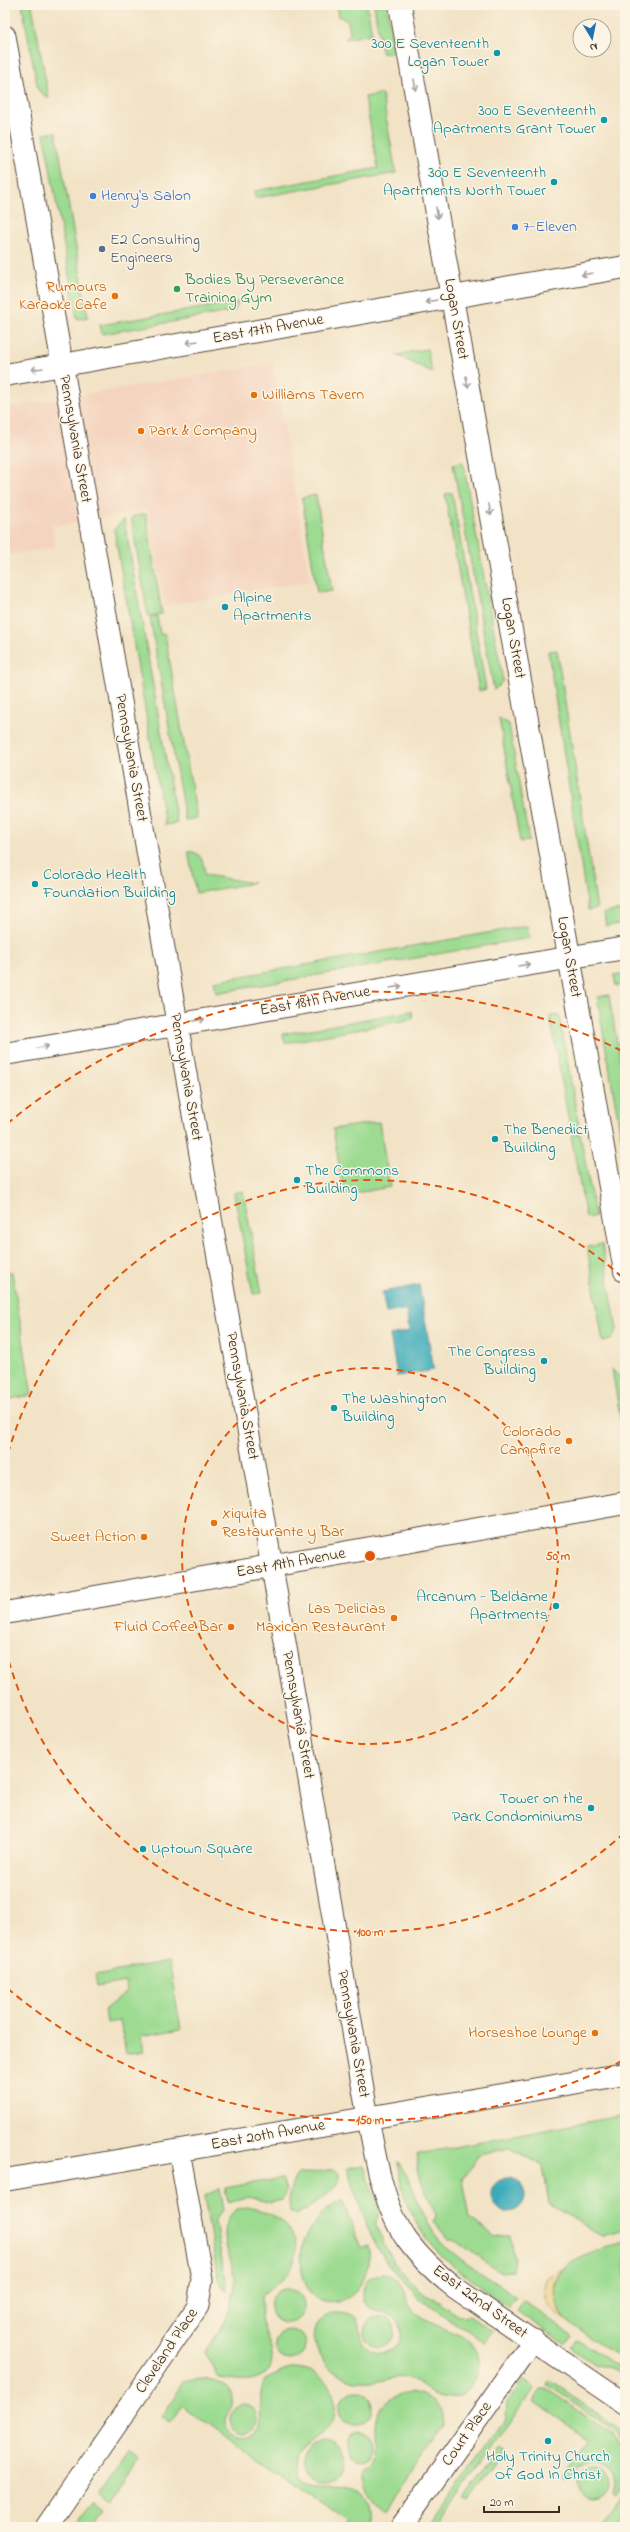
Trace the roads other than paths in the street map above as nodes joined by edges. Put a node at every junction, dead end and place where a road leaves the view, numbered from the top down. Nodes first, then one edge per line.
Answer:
1 (400, 5) edge
2 (5, 36) edge
3 (625, 268) edge
4 (452, 297) junction
5 (62, 365) junction
6 (5, 375) edge
7 (625, 948) edge
8 (570, 957) junction
9 (177, 1024) junction
10 (5, 1054) edge
11 (625, 1272) edge
12 (625, 1503) edge
13 (272, 1566) junction
14 (5, 1613) edge
15 (625, 2074) edge
16 (368, 2118) junction
17 (179, 2150) junction
18 (5, 2180) edge
19 (534, 2340) junction
20 (625, 2404) edge
21 (46, 2527) edge
22 (401, 2527) edge

1 -> 4 main road, Logan Street
2 - 5 street, Pennsylvania Street
3 -> 4 main road, East 17th Avenue
4 -> 5 main road, East 17th Avenue
4 -> 8 main road, Logan Street
5 -> 6 main road, East 17th Avenue
5 - 9 street, Pennsylvania Street
7 - 8 main road, East 18th Avenue
9 -> 8 main road, East 18th Avenue
8 - 11 main road, Logan Street
10 -> 9 main road, East 18th Avenue
9 - 13 street, Pennsylvania Street
12 - 13 main road, East 19th Avenue
13 - 14 main road, East 19th Avenue
13 - 16 street, Pennsylvania Street
15 - 16 main road, East 20th Avenue
16 - 17 main road, East 20th Avenue
16 - 19 street, East 22nd Street
17 - 18 main road, East 20th Avenue
17 - 21 street, Cleveland Place
19 - 20 street, East 22nd Street
19 - 22 street, Court Place

